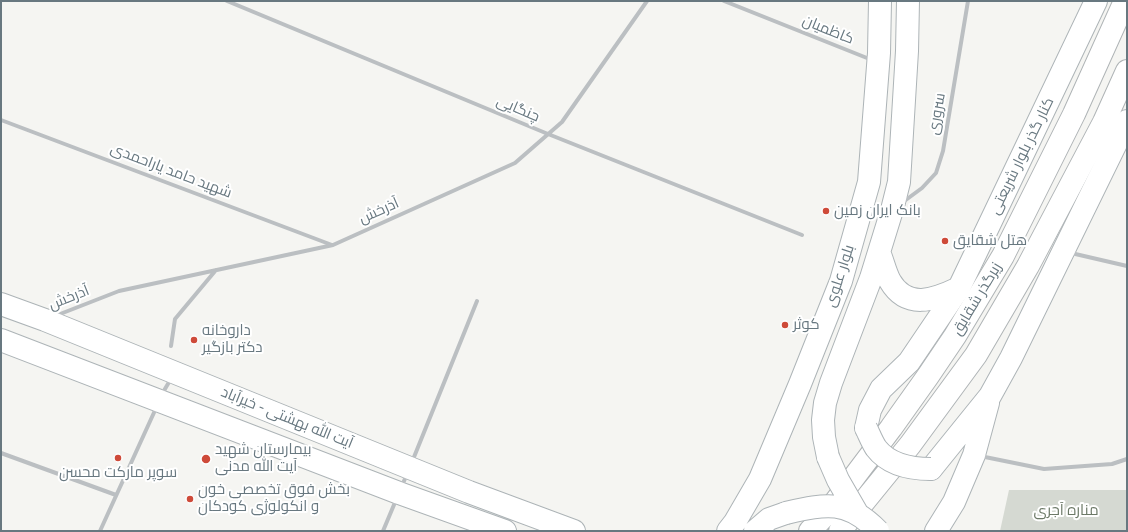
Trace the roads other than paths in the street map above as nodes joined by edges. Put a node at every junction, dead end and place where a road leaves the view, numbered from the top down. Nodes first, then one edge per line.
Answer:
1 (227, 1) edge
2 (647, 1) edge
3 (724, 1) edge
4 (880, 1) edge
5 (908, 1) edge
6 (968, 1) edge
7 (1096, 1) edge
8 (1125, 1) edge
9 (878, 63) junction
10 (1127, 71) edge
11 (1, 120) edge
12 (1127, 121) edge
13 (548, 134) junction
14 (892, 210) junction
15 (802, 235) dead end
16 (333, 245) junction
17 (1064, 251) junction
18 (879, 252) junction
19 (1127, 266) edge
20 (216, 270) junction
21 (958, 288) junction
22 (477, 301) dead end
23 (1, 304) edge
24 (45, 320) junction
25 (1, 340) edge
26 (171, 346) dead end
27 (174, 372) junction
28 (990, 396) junction
29 (159, 400) junction
30 (876, 448) junction
31 (1, 453) edge
32 (974, 455) junction
33 (1127, 459) edge
34 (409, 468) junction
35 (399, 493) junction
36 (116, 495) junction
37 (857, 513) junction
38 (100, 531) edge
39 (383, 531) edge
40 (505, 531) edge
41 (574, 531) edge
42 (728, 531) edge
43 (755, 531) edge
44 (810, 531) edge
45 (840, 531) edge
46 (878, 531) edge
47 (936, 531) edge

1 - 13 street, چنگایی
2 - 13 street, آذرخش
3 - 9 street, کاظمیان
4 - 9 main road, بلوار علوی
5 - 14 main road, بلوار علوی
6 - 14 street, سروری
7 - 21 main road, کنار گذر بلوار شریعتی
8 - 30 main road, زیرگذر شقایق
9 - 42 main road, بلوار علوی
10 - 45 main road, زیرگذر شقایق
11 - 16 street, شهید حامد یاراحمدی
12 - 17 main road
13 - 15 street, چنگایی
13 - 16 street, آذرخش
14 - 18 main road, بلوار علوی
16 - 20 street, آذرخش
17 - 19 street
17 - 28 main road
18 - 21 main road
18 - 37 main road, بلوار علوی, bridge
20 - 24 street, آذرخش
20 - 26 street
21 - 30 main road, کنار گذر بلوار شریعتی, bridge
22 - 34 street
23 - 24 main road, آیت الله بهشتی - خیرآباد
24 - 27 main road, آیت الله بهشتی - خیرآباد
25 - 29 main road, آیت الله بهشتی - خیرآباد
27 - 29 street
27 - 34 main road, آیت الله بهشتی - خیرآباد
28 - 30 main road, bridge
28 - 32 main road
29 - 35 main road, آیت الله بهشتی - خیرآباد
29 - 36 street
30 - 44 main road, زیرگذر شقایق
31 - 36 street
32 - 33 street
32 - 47 main road
34 - 35 street
34 - 41 main road, آیت الله بهشتی - خیرآباد
35 - 39 street
35 - 40 main road, آیت الله بهشتی - خیرآباد
36 - 38 street
37 - 43 main road, bridge
37 - 46 main road, bridge

